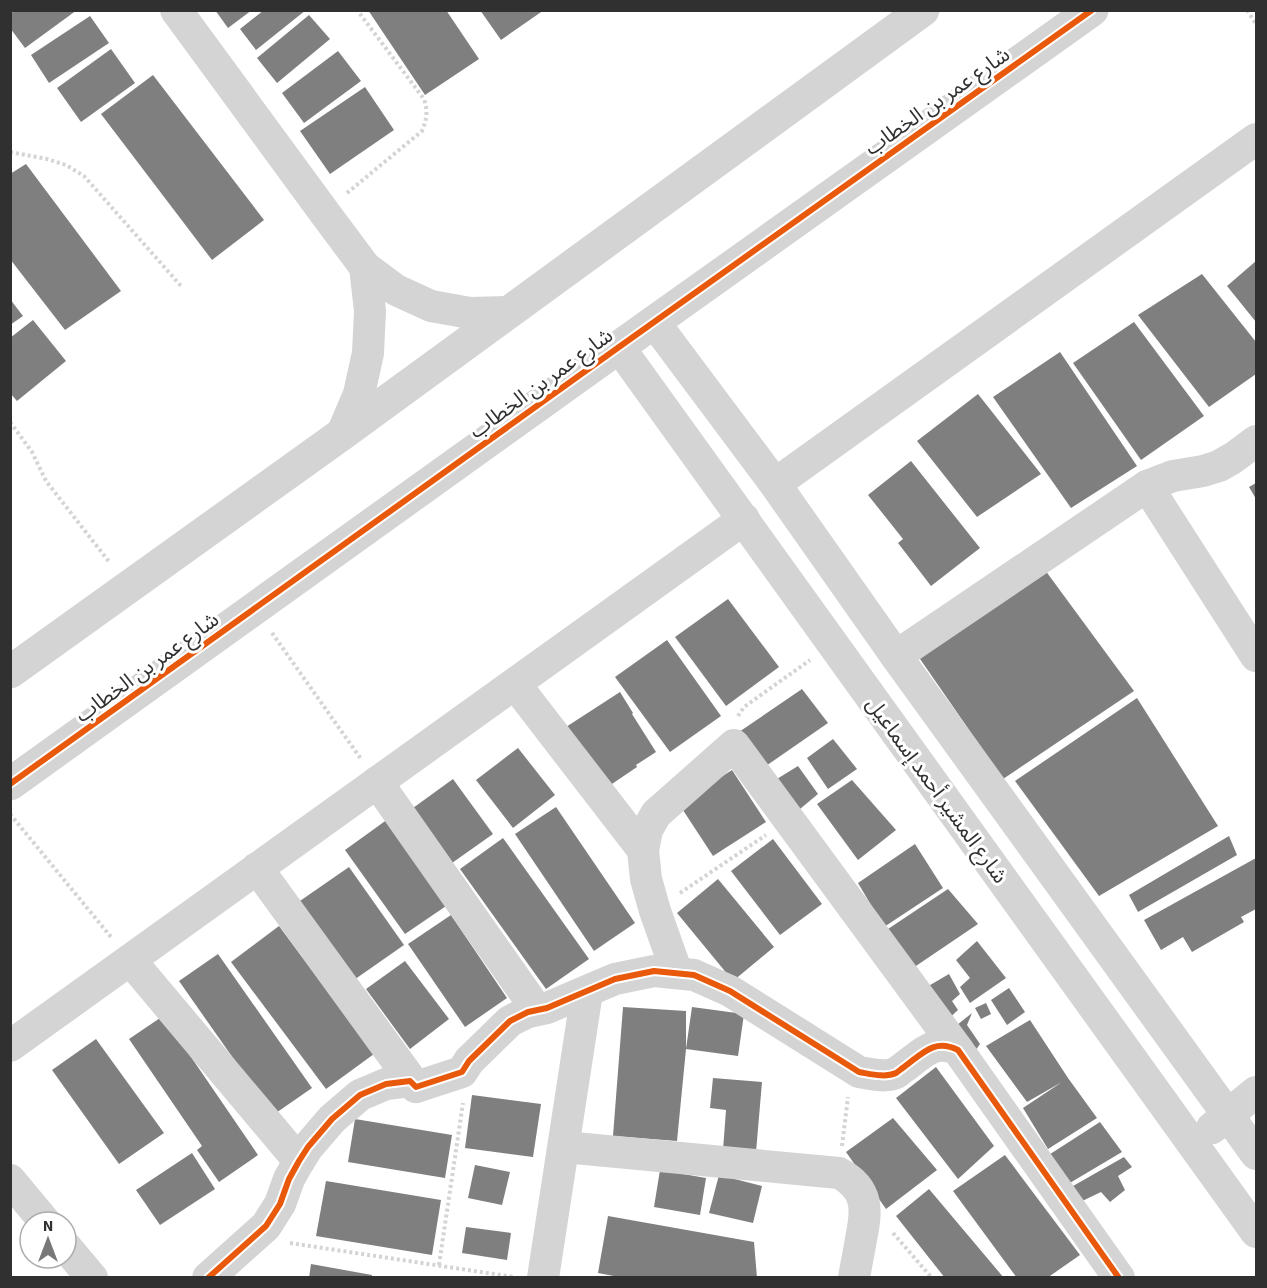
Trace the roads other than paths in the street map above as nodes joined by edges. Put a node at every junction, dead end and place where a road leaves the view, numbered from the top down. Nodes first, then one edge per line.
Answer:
1 (176, 10) edge
2 (923, 10) edge
3 (1092, 10) edge
4 (1257, 139) edge
5 (365, 267) junction
6 (508, 312) junction
7 (654, 322) junction
8 (619, 347) junction
9 (342, 434) junction
10 (1257, 441) edge
11 (775, 484) junction
12 (1147, 486) junction
13 (744, 519) junction
14 (896, 656) junction
15 (1257, 656) edge
16 (10, 672) edge
17 (515, 684) junction
18 (377, 782) junction
19 (10, 784) edge
20 (643, 850) junction
21 (257, 868) junction
22 (131, 961) junction
23 (677, 973) junction
24 (588, 992) junction
25 (537, 1010) junction
26 (10, 1046) edge
27 (958, 1050) junction
28 (416, 1087) junction
29 (1257, 1092) edge
30 (1228, 1116) junction
31 (1192, 1144) junction
32 (564, 1147) junction
33 (1257, 1154) edge
34 (299, 1161) junction
35 (10, 1180) edge
36 (35, 1210) edge
37 (1257, 1232) edge
38 (78, 1261) edge
39 (92, 1278) edge
40 (208, 1278) edge
41 (543, 1278) edge
42 (854, 1278) edge
43 (1119, 1278) edge

1 - 5 street
2 - 6 street
3 - 7 street, شارع عمر بن الخطاب
4 - 11 street
5 - 6 street
5 - 9 street
6 - 9 street
7 - 8 street, شارع عمر بن الخطاب
7 - 11 street
8 - 13 street, شارع المشير أحمد إسماعيل
8 - 19 street, شارع عمر بن الخطاب
9 - 16 street
10 - 12 street
11 - 14 street
12 - 14 street
12 - 15 street
13 - 17 street
13 - 31 street, شارع المشير أحمد إسماعيل
14 - 30 street
17 - 18 street
17 - 20 street
18 - 21 street
18 - 25 street
20 - 23 street
20 - 27 street
21 - 22 street
21 - 28 street
22 - 26 street
22 - 34 street
23 - 24 street
23 - 27 street
24 - 25 street
24 - 32 street
25 - 28 street
27 - 43 street
28 - 34 street
29 - 30 street
30 - 31 street
30 - 33 street
31 - 37 street, شارع المشير أحمد إسماعيل
32 - 41 street
32 - 42 street
34 - 40 street
35 - 36 street
38 - 39 street

